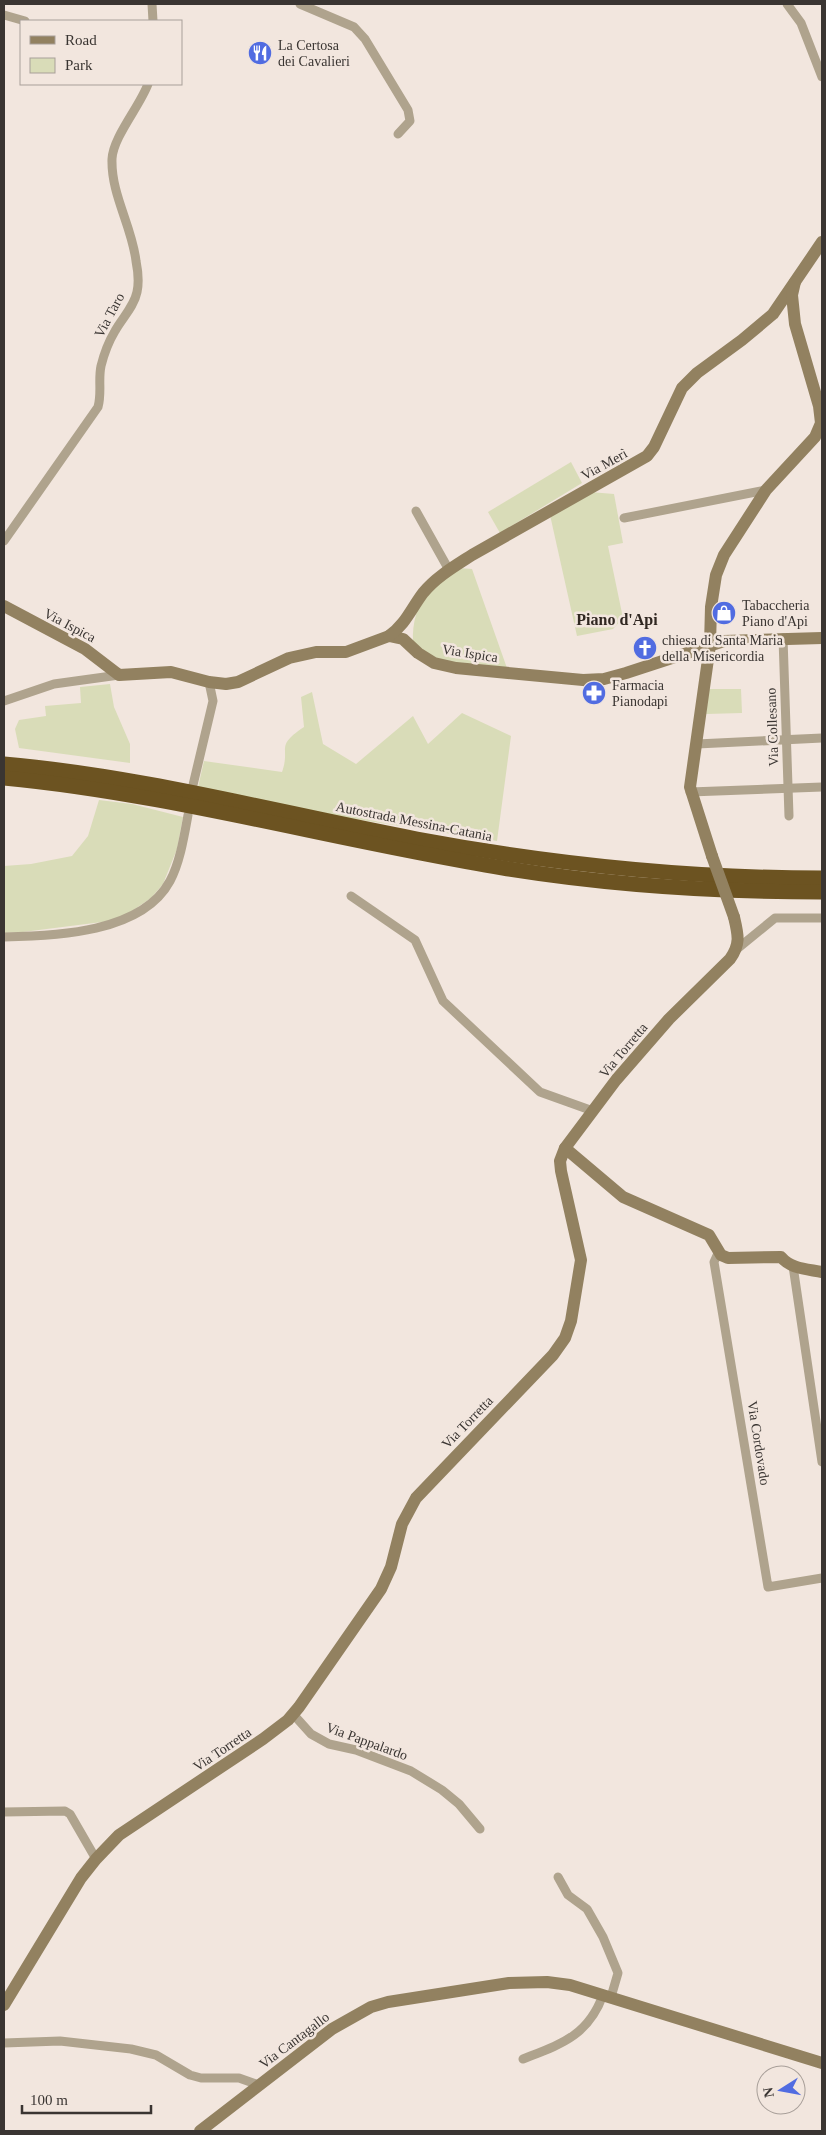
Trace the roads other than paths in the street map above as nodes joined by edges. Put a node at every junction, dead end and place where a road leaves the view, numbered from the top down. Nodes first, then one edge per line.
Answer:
1 (152, 4) edge
2 (300, 4) edge
3 (787, 4) edge
4 (4, 15) edge
5 (22, 20) edge
6 (154, 20) edge
7 (822, 77) edge
8 (148, 85) edge
9 (398, 134) dead end
10 (822, 242) edge
11 (794, 282) junction
12 (773, 314) junction
13 (794, 324) junction
14 (822, 423) edge
15 (766, 490) junction
16 (416, 511) dead end
17 (624, 518) dead end
18 (4, 541) edge
19 (449, 570) junction
20 (415, 605) junction
21 (4, 606) edge
22 (406, 620) junction
23 (389, 636) junction
24 (783, 638) junction
25 (822, 638) edge
26 (406, 642) junction
27 (710, 645) junction
28 (118, 675) junction
29 (209, 682) junction
30 (226, 684) junction
31 (4, 701) edge
32 (213, 701) junction
33 (822, 738) edge
34 (787, 740) junction
35 (697, 744) junction
36 (4, 764) edge
37 (4, 778) edge
38 (193, 785) dead end
39 (822, 787) edge
40 (788, 788) junction
41 (690, 792) junction
42 (188, 816) dead end
43 (789, 816) dead end
44 (822, 878) edge
45 (822, 892) edge
46 (351, 896) dead end
47 (822, 918) edge
48 (4, 937) edge
49 (737, 950) junction
50 (593, 1111) junction
51 (566, 1148) junction
52 (719, 1251) junction
53 (793, 1266) junction
54 (822, 1272) edge
55 (822, 1462) edge
56 (822, 1578) edge
57 (292, 1714) junction
58 (4, 1812) edge
59 (480, 1829) dead end
60 (96, 1858) junction
61 (558, 1877) dead end
62 (607, 1996) junction
63 (4, 2005) edge
64 (4, 2043) edge
65 (523, 2059) dead end
66 (822, 2063) edge
67 (259, 2085) junction
68 (200, 2131) edge

1 - 6 street
2 - 9 street
3 - 7 street
4 - 5 street
8 - 18 street, Via Taro
10 - 11 street, Via Merì
11 - 12 street, Via Merì
11 - 13 street
12 - 13 street
12 - 19 street, Via Merì
13 - 14 street
14 - 15 street
15 - 17 street
15 - 27 street
16 - 19 street
19 - 20 street, Via Merì
20 - 22 street, Via Merì
20 - 26 street
21 - 28 street, Via Ispica
22 - 23 street
22 - 26 street
23 - 26 street, Via Ispica
23 - 30 street
24 - 25 street, Via Ispica
24 - 27 street, Via Ispica
24 - 34 street, Via Collesano
26 - 27 street, Via Ispica
27 - 35 street
28 - 29 street
28 - 31 street
29 - 30 street
29 - 32 street
30 - 32 street
32 - 38 street
33 - 34 street
34 - 35 street
34 - 40 street, Via Collesano
35 - 41 street
36 - 44 highway, Autostrada Messina-Catania
37 - 45 highway
39 - 40 street
40 - 41 street
40 - 43 street, Via Collesano
41 - 49 street, bridge
42 - 48 street
46 - 50 street
47 - 49 street, Via Torretta
49 - 50 street, Via Torretta
50 - 51 street, Via Torretta
51 - 52 street
51 - 57 street, Via Torretta
52 - 53 street
52 - 56 street, Via Cordovado
53 - 54 street
53 - 55 street
57 - 59 street, Via Pappalardo
57 - 60 street, Via Torretta
58 - 60 street
60 - 63 street, Via Torretta
61 - 62 street
62 - 65 street
62 - 66 street, Via Cantagallo
62 - 67 street, Via Cantagallo
64 - 67 street, Via Cantagallo
67 - 68 street

